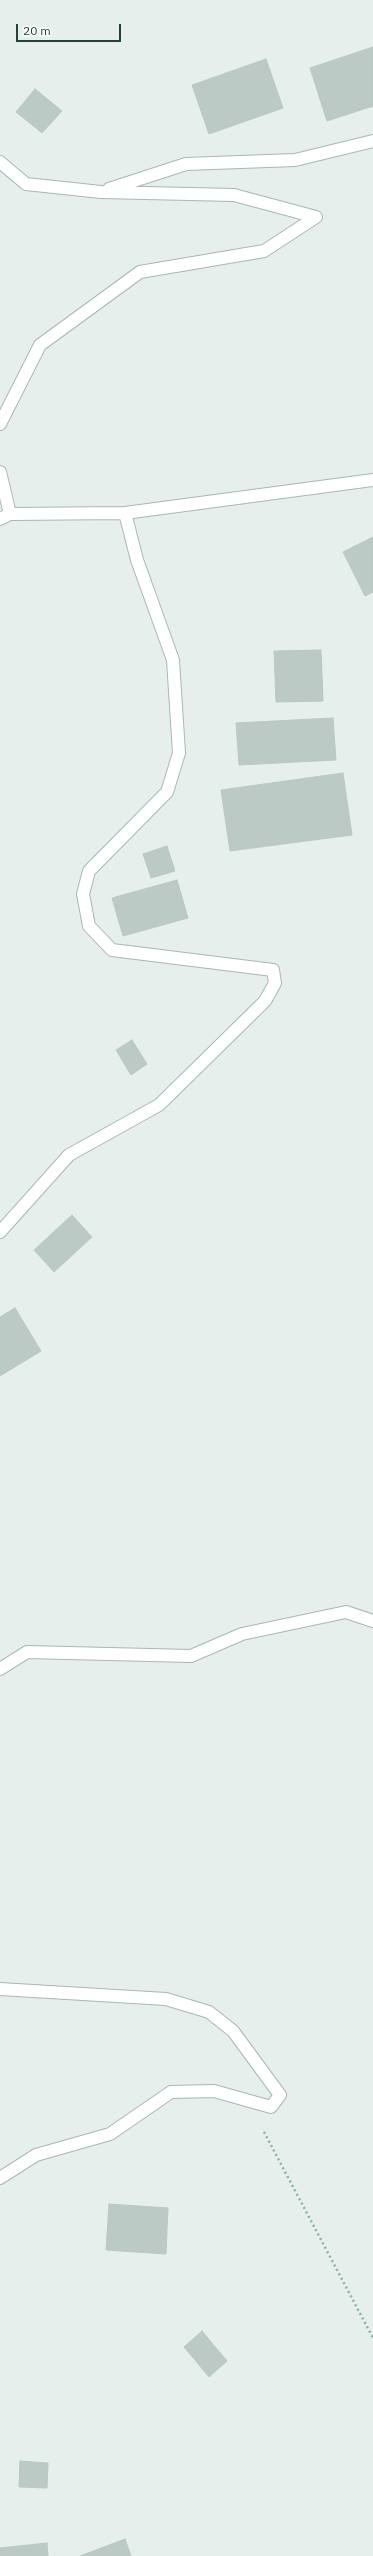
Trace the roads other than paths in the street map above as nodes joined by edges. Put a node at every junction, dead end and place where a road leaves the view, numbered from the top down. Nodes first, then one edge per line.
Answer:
1 (373, 142) edge
2 (0, 162) edge
3 (101, 192) junction
4 (0, 424) edge
5 (0, 472) edge
6 (373, 480) edge
7 (125, 513) junction
8 (5, 517) edge
9 (0, 1232) edge
10 (373, 1621) edge
11 (0, 1669) edge
12 (0, 1989) edge
13 (0, 2178) edge

1 - 3 street
2 - 3 street
3 - 4 street
5 - 8 street
6 - 7 street
7 - 8 street
7 - 9 street
10 - 11 street
12 - 13 street

